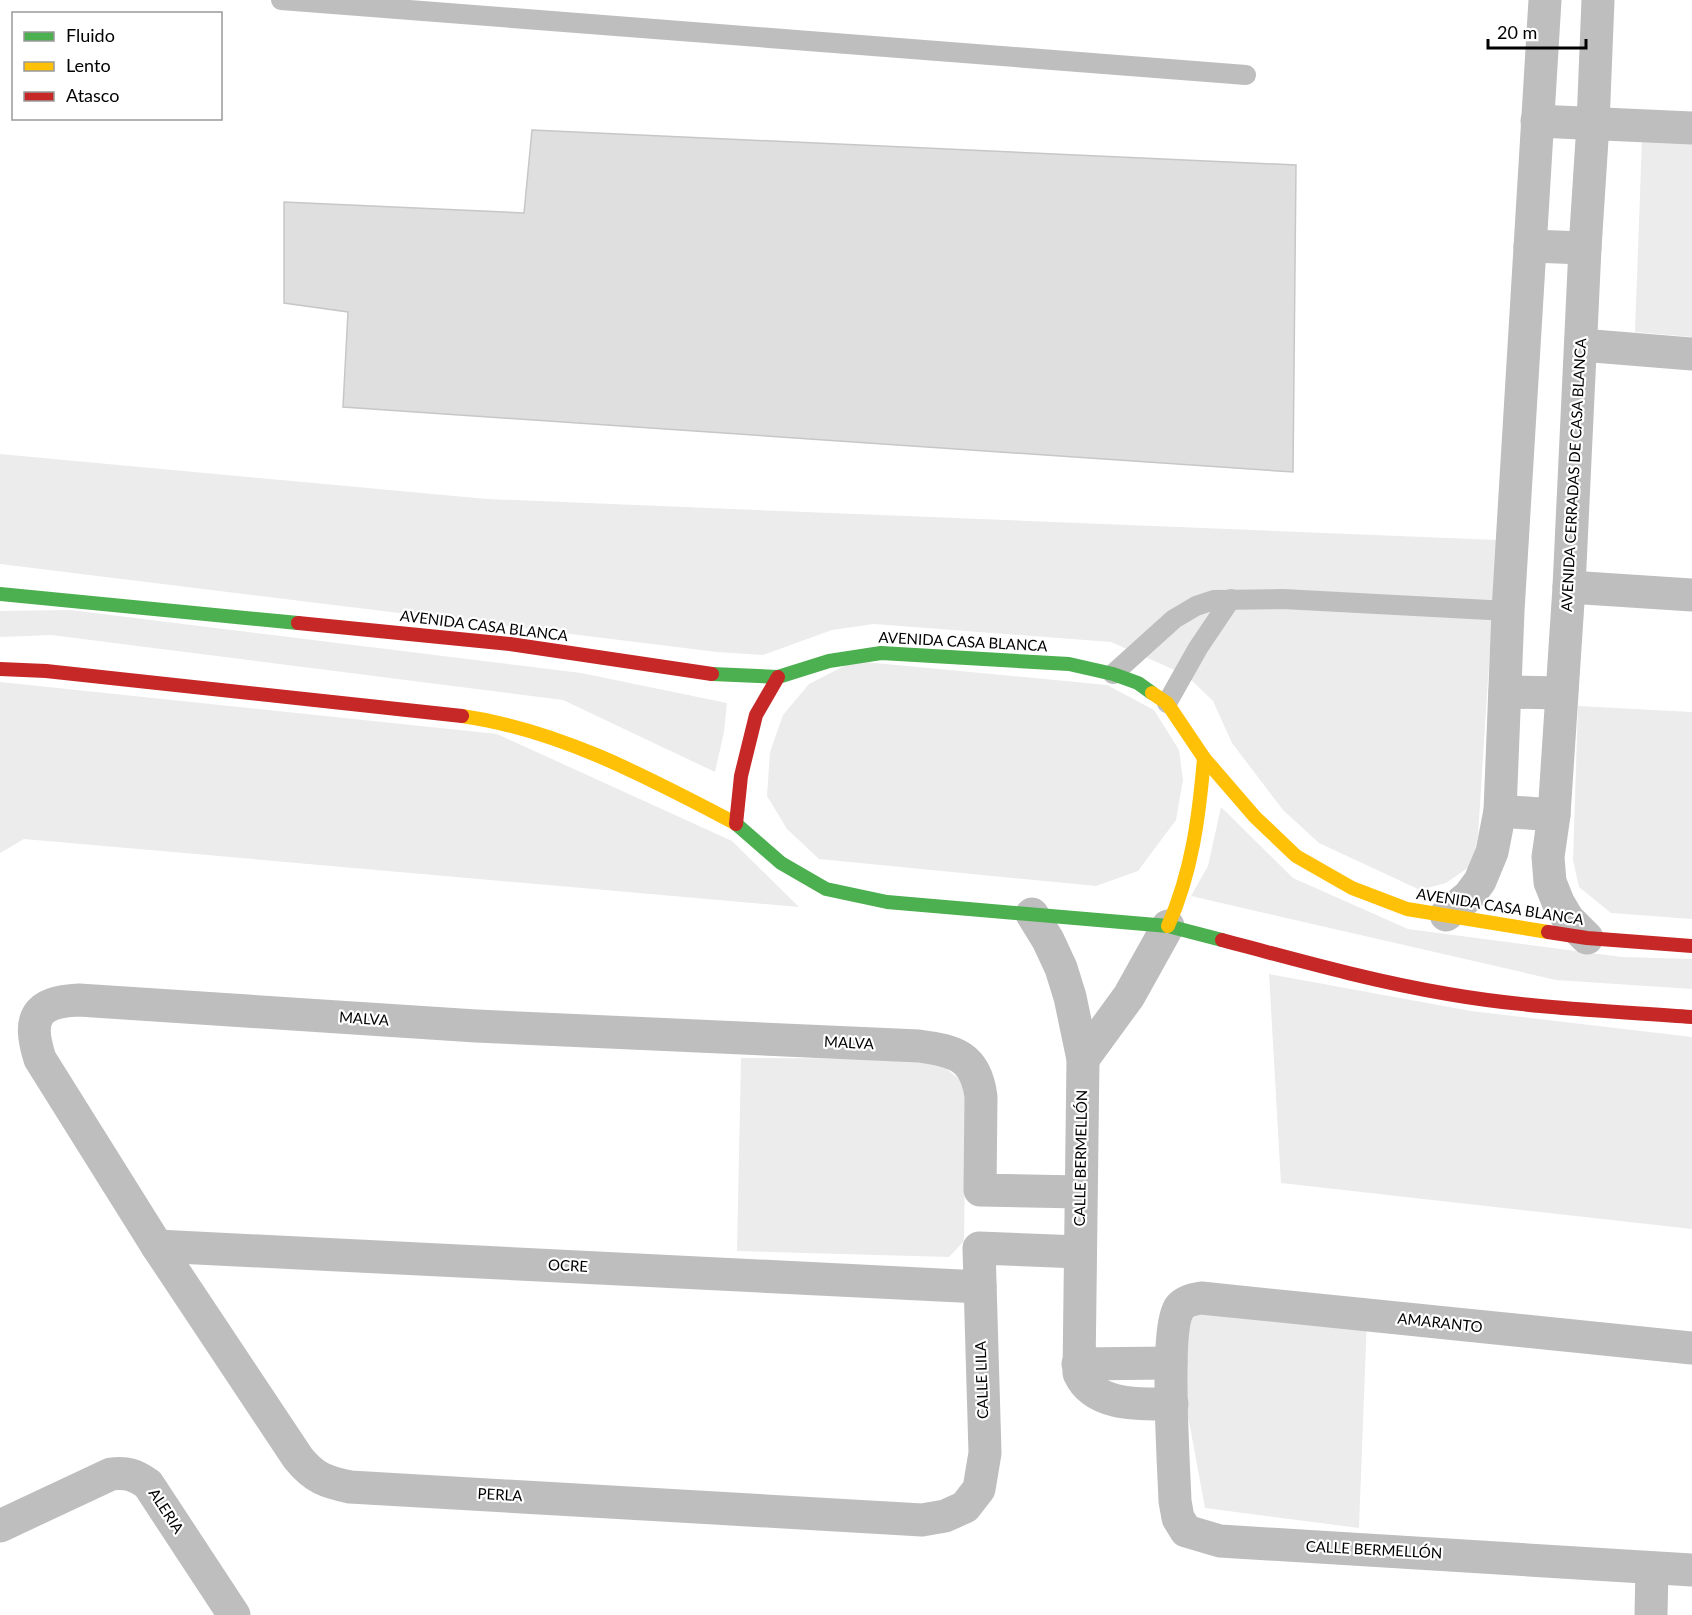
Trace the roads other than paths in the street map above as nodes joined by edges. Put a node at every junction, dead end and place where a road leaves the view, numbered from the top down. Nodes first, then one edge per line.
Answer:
1 (281, 0) edge
2 (1545, 0) edge
3 (1598, 0) edge
4 (1246, 75) dead end
5 (1537, 121) junction
6 (1609, 124) junction
7 (1692, 128) edge
8 (1530, 246) junction
9 (1585, 248) junction
10 (1581, 345) junction
11 (1692, 354) edge
12 (1569, 586) junction
13 (0, 594) edge
14 (1692, 595) edge
15 (1231, 599) junction
16 (1509, 611) junction
17 (0, 669) edge
18 (1113, 674) junction
19 (778, 677) junction
20 (1505, 692) junction
21 (1561, 693) junction
22 (1167, 702) junction
23 (1204, 758) junction
24 (1500, 811) junction
25 (1554, 815) junction
26 (736, 824) junction
27 (1032, 914) junction
28 (1446, 915) junction
29 (1168, 926) junction
30 (1587, 938) junction
31 (1692, 946) edge
32 (1692, 1017) edge
33 (1083, 1059) junction
34 (1081, 1192) junction
35 (157, 1246) junction
36 (1080, 1252) junction
37 (980, 1287) junction
38 (1188, 1301) joint
39 (1692, 1348) edge
40 (1171, 1363) junction
41 (1078, 1364) junction
42 (1172, 1404) junction
43 (964, 1507) joint
44 (0, 1526) edge
45 (1652, 1569) junction
46 (1692, 1570) edge
47 (234, 1615) edge
48 (1651, 1615) edge

1 - 4 lane
2 - 5 street
3 - 6 street, AVENIDA CERRADAS DE CASA BLANCA
5 - 6 street
5 - 8 street
6 - 7 street
6 - 9 street, AVENIDA CERRADAS DE CASA BLANCA
8 - 9 street
8 - 16 street
9 - 10 street, AVENIDA CERRADAS DE CASA BLANCA
10 - 11 street
10 - 12 street, AVENIDA CERRADAS DE CASA BLANCA
12 - 14 street
12 - 21 street, AVENIDA CERRADAS DE CASA BLANCA
13 - 19 street, AVENIDA CASA BLANCA
15 - 16 lane
15 - 18 lane
15 - 22 lane
16 - 20 street
17 - 26 street
18 - 19 street, AVENIDA CASA BLANCA
18 - 22 street, AVENIDA CASA BLANCA
19 - 26 street
20 - 21 street
20 - 24 street
21 - 25 street, AVENIDA CERRADAS DE CASA BLANCA
22 - 23 street, AVENIDA CASA BLANCA
23 - 28 street, AVENIDA CASA BLANCA
23 - 29 street
24 - 25 street
24 - 28 street
25 - 30 street, AVENIDA CERRADAS DE CASA BLANCA
26 - 27 street
27 - 29 street
27 - 33 street, CALLE BERMELLÓN
28 - 30 street, AVENIDA CASA BLANCA
29 - 32 street
29 - 33 street
30 - 31 street, AVENIDA CASA BLANCA
33 - 34 street, CALLE BERMELLÓN
34 - 35 street, MALVA
34 - 36 street, CALLE BERMELLÓN
35 - 37 street, OCRE
35 - 43 street, PERLA
36 - 37 street, CALLE LILA
36 - 41 street, CALLE BERMELLÓN
37 - 43 street, CALLE LILA
38 - 39 street, AMARANTO
38 - 40 street, CALLE BERMELLÓN
40 - 41 street
40 - 42 street, CALLE BERMELLÓN
41 - 42 street, CALLE BERMELLÓN
42 - 45 street, CALLE BERMELLÓN
44 - 47 street, ALERIA
45 - 46 street, CALLE BERMELLÓN
45 - 48 street

